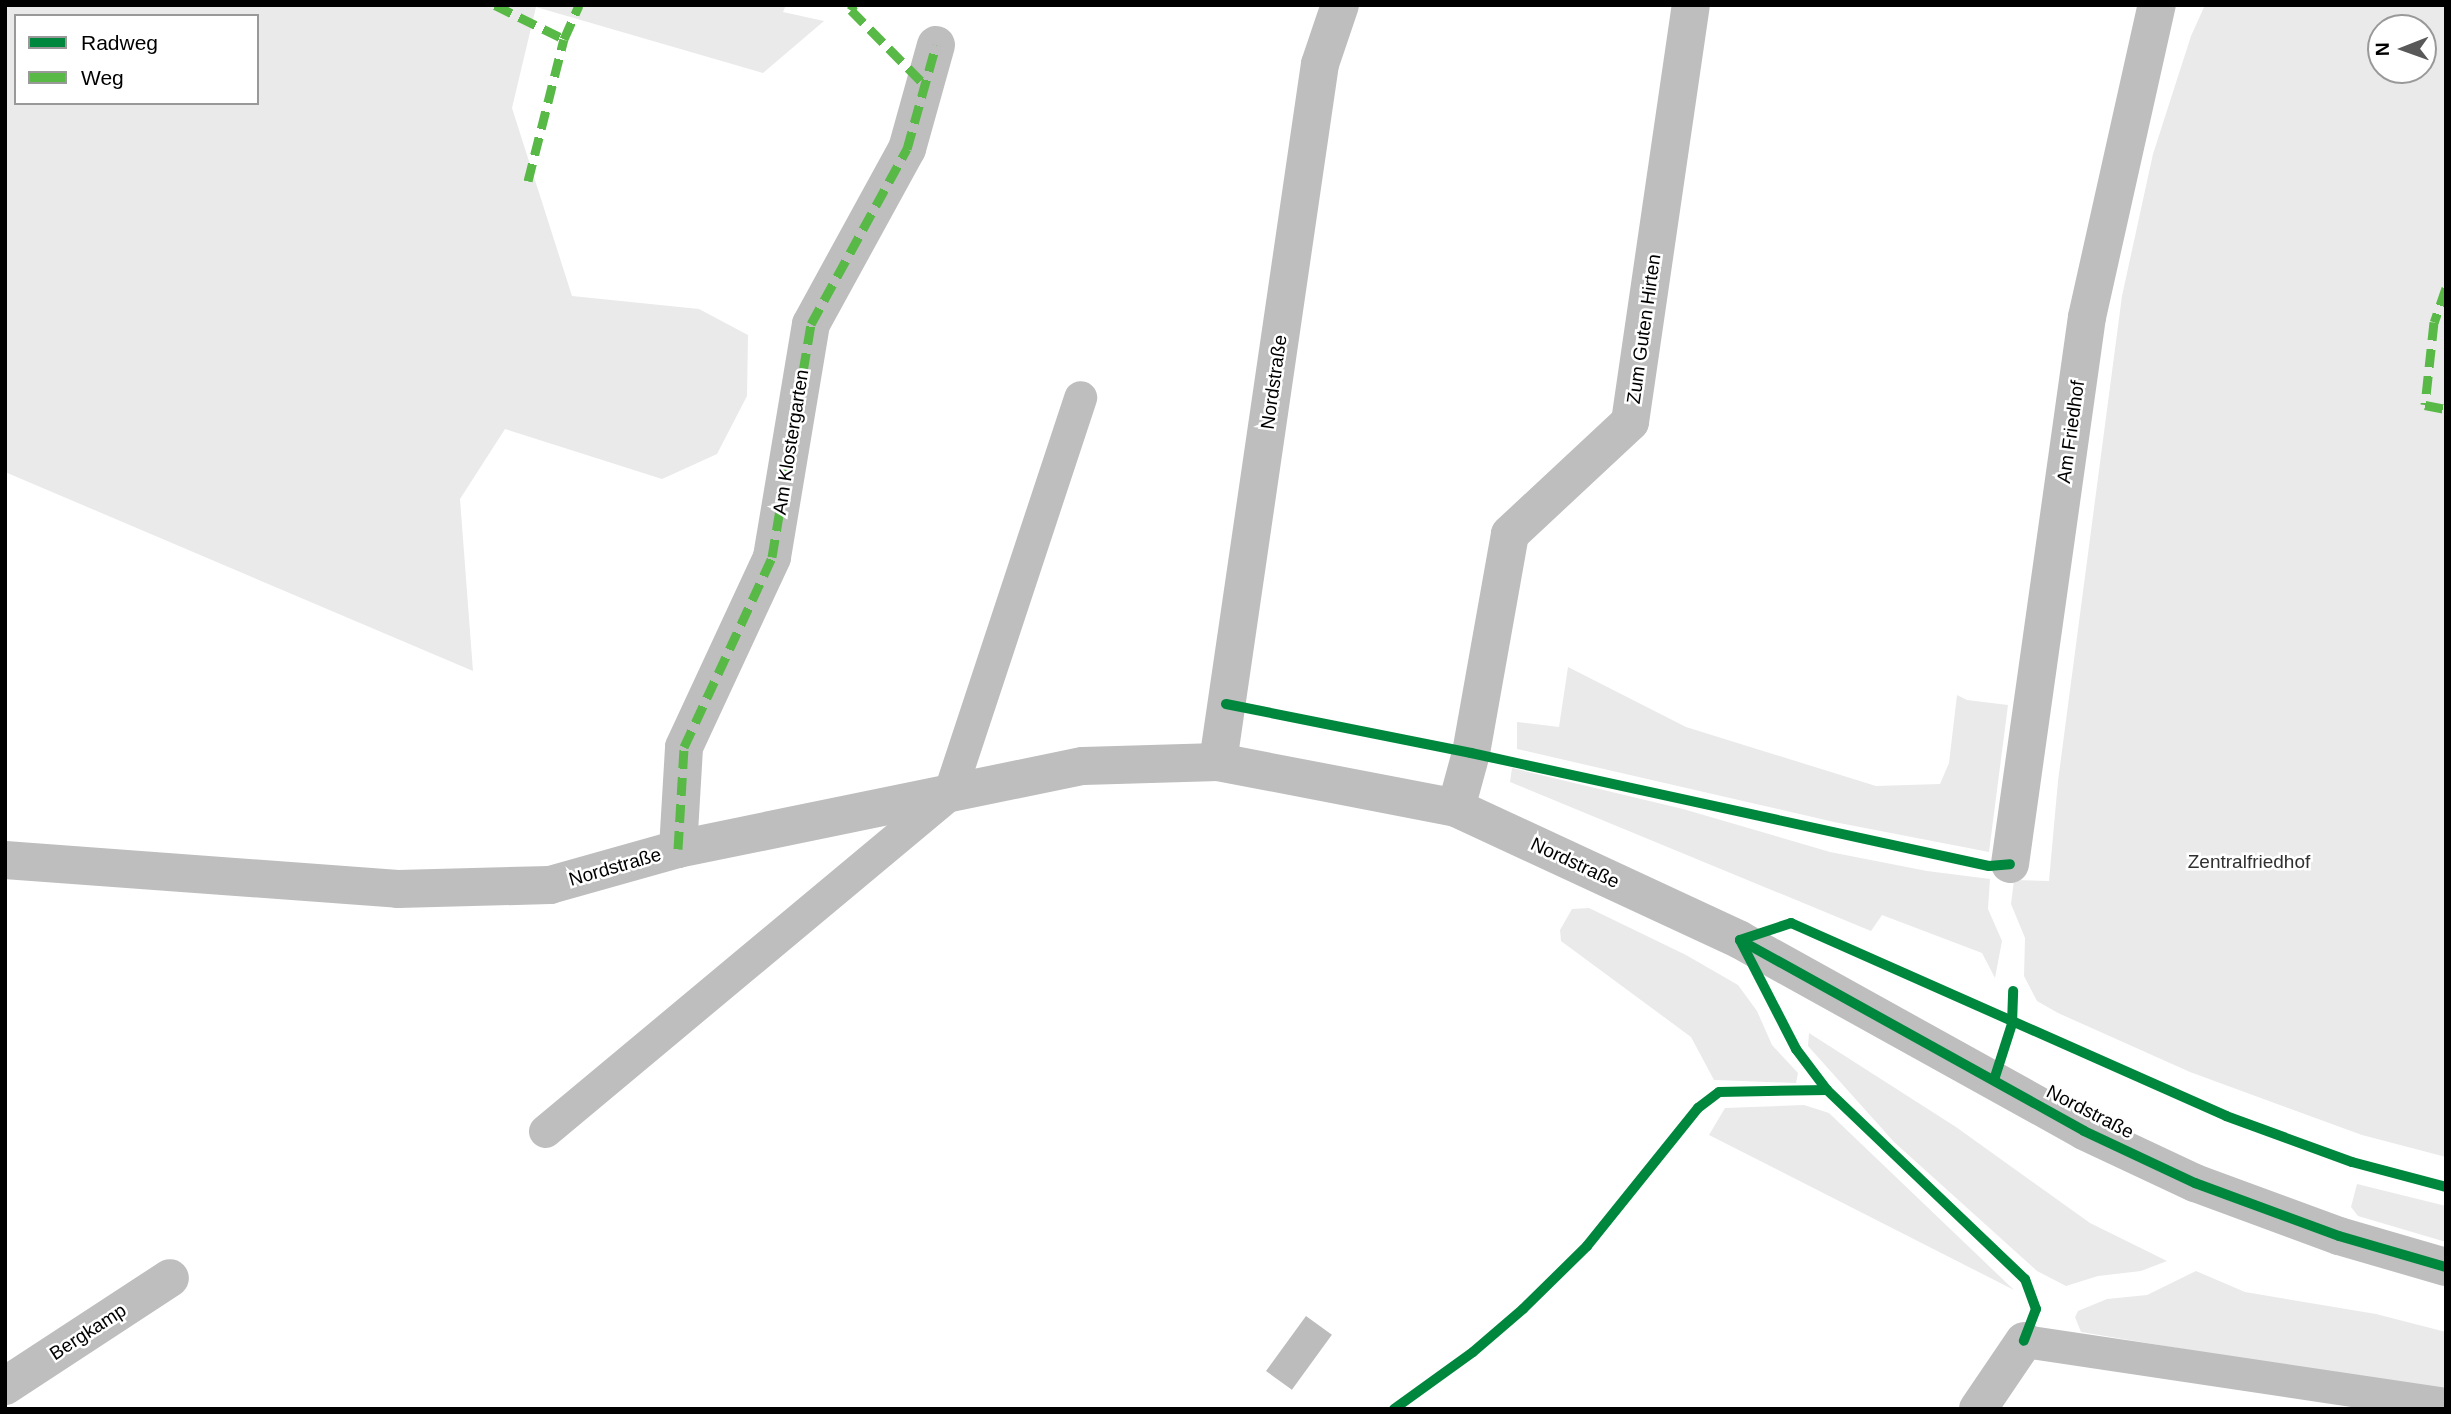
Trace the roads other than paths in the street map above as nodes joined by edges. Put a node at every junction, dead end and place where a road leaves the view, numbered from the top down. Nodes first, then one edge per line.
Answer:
1 (1340, 5) edge
2 (1691, 5) edge
3 (2157, 5) edge
4 (936, 45) dead end
5 (1080, 397) dead end
6 (1218, 762) junction
7 (949, 794) junction
8 (1456, 808) junction
9 (678, 849) junction
10 (5, 860) edge
11 (2010, 864) dead end
12 (545, 1131) dead end
13 (2446, 1267) edge
14 (170, 1278) dead end
15 (2024, 1341) joint
16 (5, 1386) edge
17 (2446, 1404) edge
18 (1978, 1409) edge

1 - 6 street, Nordstraße
2 - 8 street, Zum Guten Hirten
3 - 11 street, Am Friedhof
4 - 9 street, Am Klostergarten
5 - 7 lane
6 - 7 street, Nordstraße
6 - 8 street, Nordstraße
7 - 9 street, Nordstraße
7 - 12 lane
8 - 13 street, Nordstraße
9 - 10 street, Nordstraße
14 - 16 street, Bergkamp
15 - 17 lane
15 - 18 street

